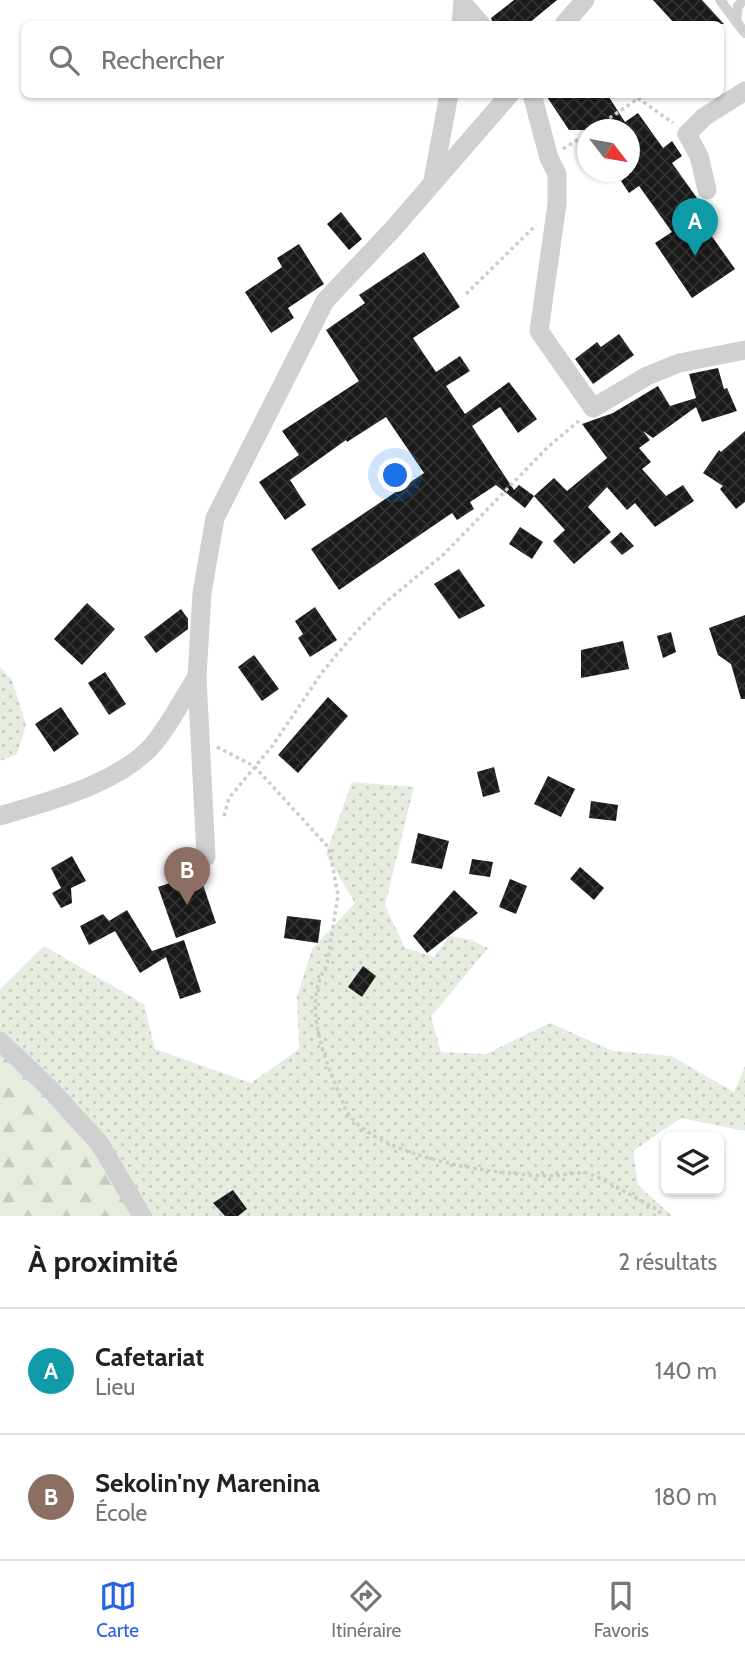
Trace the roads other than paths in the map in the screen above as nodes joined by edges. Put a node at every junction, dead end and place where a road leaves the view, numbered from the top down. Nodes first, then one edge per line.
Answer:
1 (585, 0) edge
2 (720, 0) edge
3 (743, 0) edge
4 (463, 10) edge
5 (477, 21) edge
6 (567, 21) edge
7 (736, 22) junction
8 (745, 33) edge
9 (745, 91) edge
10 (448, 98) edge
11 (506, 98) edge
12 (533, 98) edge
13 (433, 181) junction
14 (707, 190) dead end
15 (745, 350) edge
16 (197, 677) junction
17 (0, 816) edge
18 (205, 857) dead end
19 (0, 1041) edge
20 (142, 1216) edge

1 - 6 street
2 - 7 lane
3 - 7 lane
4 - 5 street
7 - 8 lane
9 - 14 street
10 - 13 street
11 - 13 street
12 - 15 street
13 - 16 street
16 - 17 street
16 - 18 street
19 - 20 street

